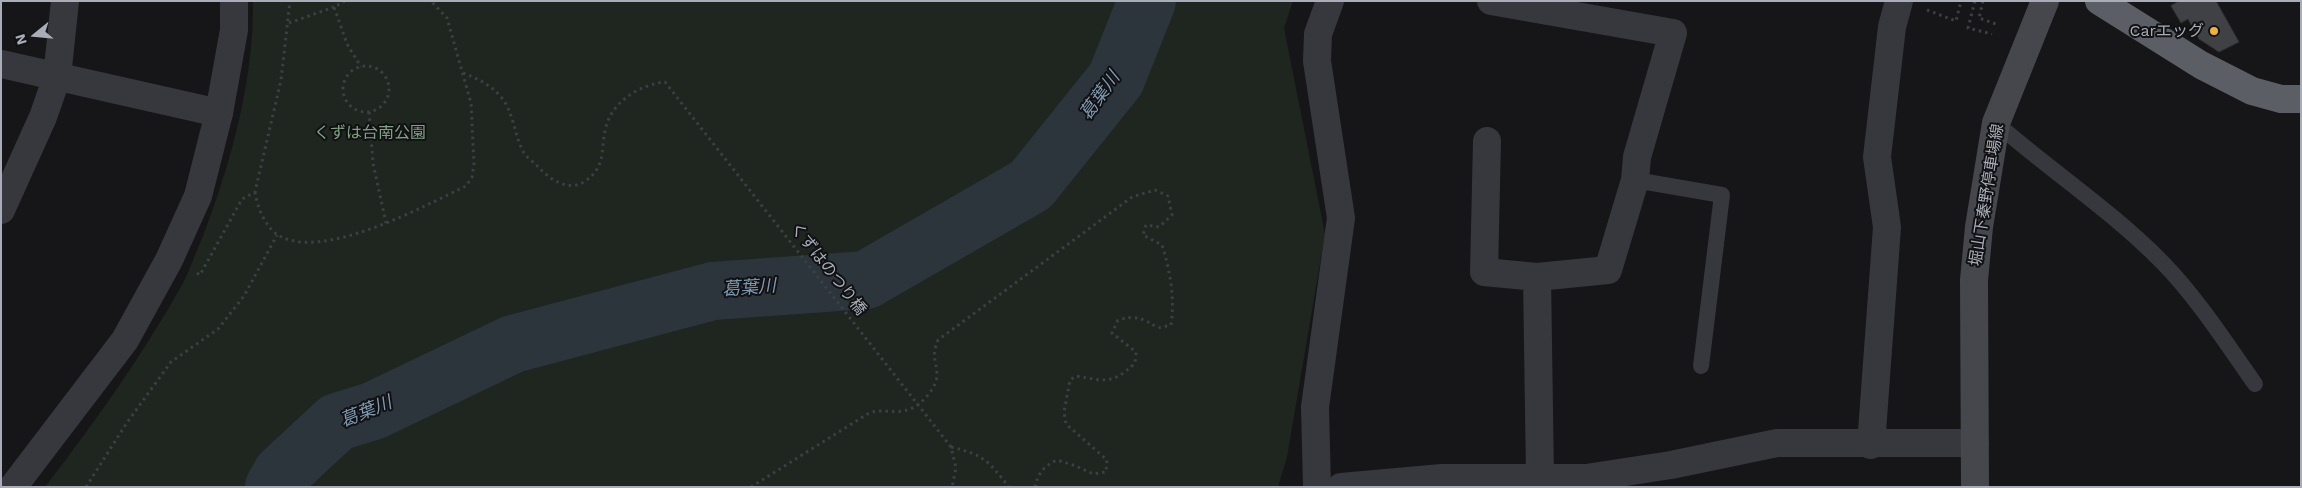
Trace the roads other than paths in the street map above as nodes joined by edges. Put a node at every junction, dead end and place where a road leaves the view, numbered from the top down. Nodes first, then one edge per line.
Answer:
1 (65, 1) edge
2 (234, 1) edge
3 (1330, 1) edge
4 (1491, 1) edge
5 (2045, 1) edge
6 (2099, 1) edge
7 (1910, 5) edge
8 (1, 64) edge
9 (56, 77) junction
10 (2301, 98) edge
11 (219, 113) junction
12 (1996, 124) junction
13 (1487, 140) dead end
14 (1636, 180) junction
15 (1, 210) edge
16 (1537, 277) junction
17 (1701, 366) dead end
18 (2255, 384) dead end
19 (1975, 444) junction
20 (1871, 445) junction
21 (1540, 477) junction
22 (1586, 482) edge
23 (13, 487) edge
24 (1317, 487) edge
25 (1341, 487) edge
26 (1975, 487) edge

1 - 9 street
2 - 11 street
3 - 24 street
4 - 14 street
5 - 12 main road, 堀山下秦野停車場線
6 - 10 highway
7 - 20 street
8 - 9 street
9 - 11 street
9 - 15 street
11 - 23 street
12 - 18 lane
12 - 19 main road, 堀山下秦野停車場線
13 - 16 street
14 - 16 street
14 - 17 lane
16 - 21 street
19 - 20 street
19 - 26 main road, 堀山下秦野停車場線
20 - 22 street
21 - 22 street
21 - 25 street

